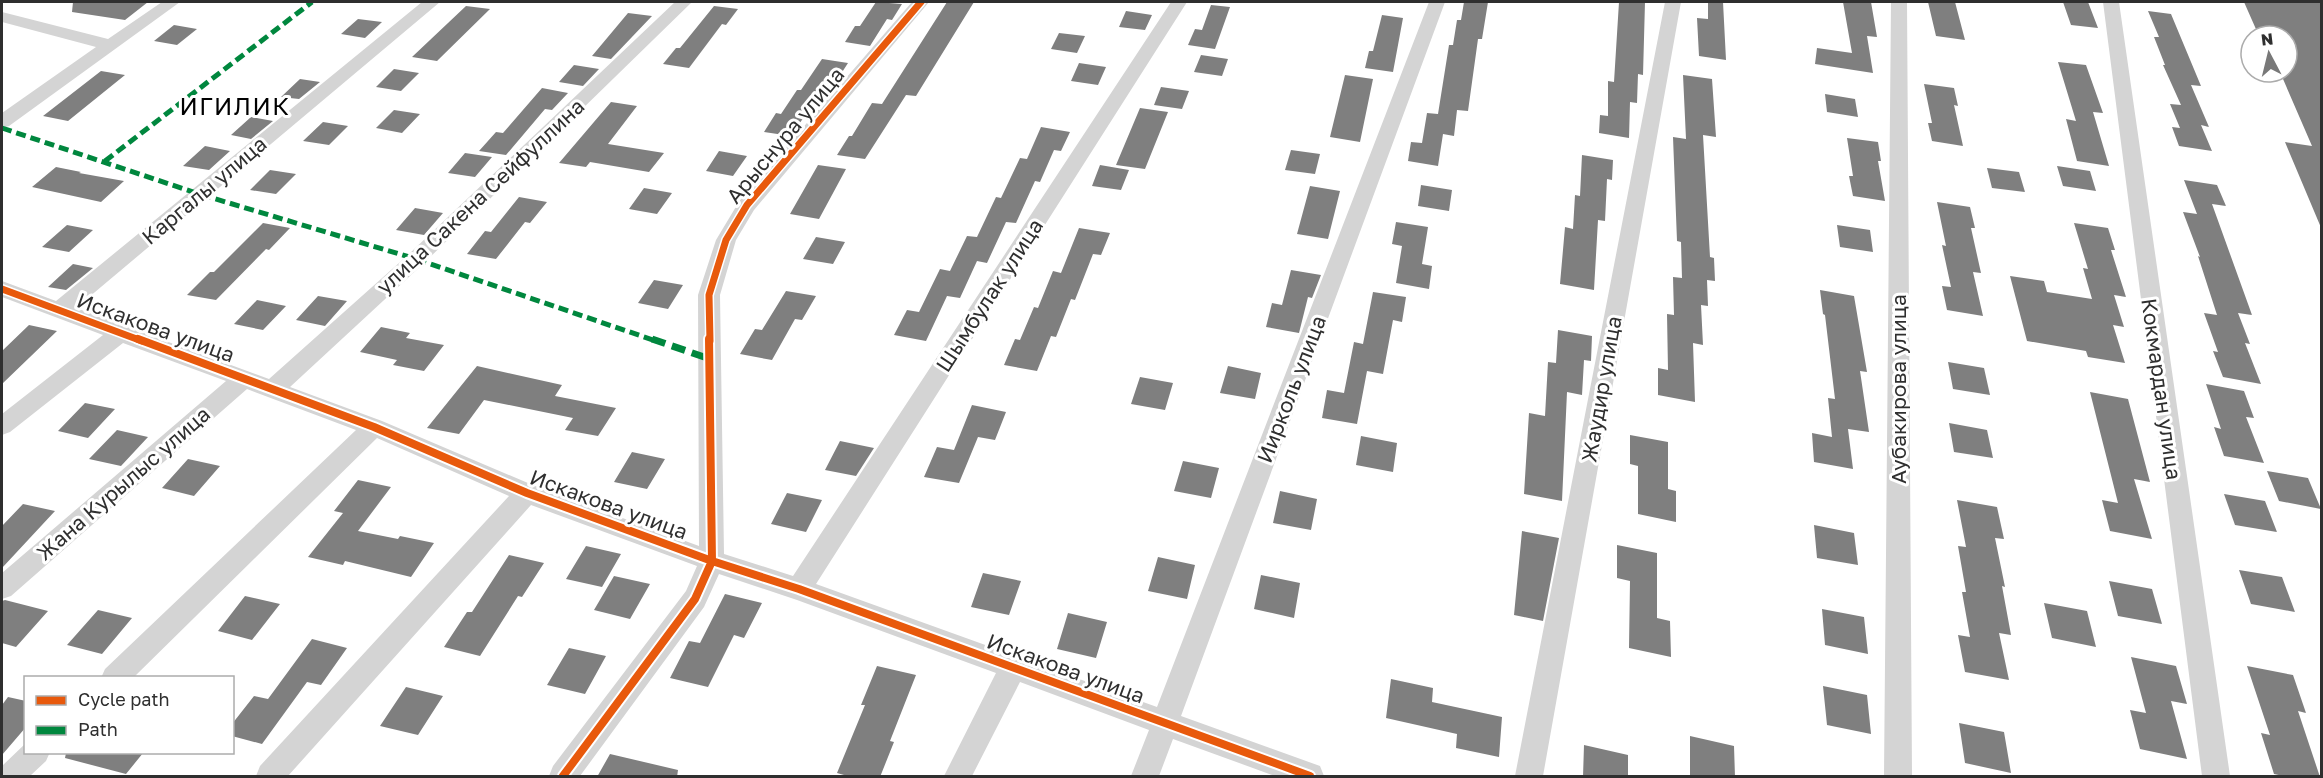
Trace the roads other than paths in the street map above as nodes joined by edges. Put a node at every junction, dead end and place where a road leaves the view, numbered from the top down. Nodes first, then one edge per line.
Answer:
1 (172, 2) edge
2 (432, 2) edge
3 (684, 2) edge
4 (921, 2) edge
5 (1179, 2) edge
6 (1437, 2) edge
7 (1673, 2) edge
8 (1899, 2) edge
9 (2111, 2) edge
10 (2, 17) edge
11 (110, 45) junction
12 (2, 122) edge
13 (2, 289) edge
14 (59, 310) junction
15 (119, 334) junction
16 (244, 378) junction
17 (273, 389) junction
18 (2, 426) edge
19 (374, 427) junction
20 (527, 493) junction
21 (712, 561) junction
22 (2, 588) edge
23 (799, 589) junction
24 (1013, 668) junction
25 (116, 676) edge
26 (1165, 723) junction
27 (35, 754) edge
28 (11, 777) edge
29 (270, 777) edge
30 (563, 777) edge
31 (958, 777) edge
32 (1145, 777) edge
33 (1310, 777) edge
34 (1529, 777) edge
35 (1898, 777) edge
36 (2216, 777) edge

1 - 11 street
2 - 14 street, Каргалы улица
3 - 17 street, улица Сакена Сейфуллина
4 - 21 street, Арыснура улица
5 - 23 street, Шымбулак улица
6 - 26 street, Иирколь улица
7 - 34 street, Жаудир улица
8 - 35 street, Аубакирова улица
9 - 36 street, Кокмардан улица
10 - 11 street
11 - 12 street
13 - 14 street, Искакова улица
14 - 15 street, Искакова улица
15 - 16 street, Искакова улица
15 - 18 street
16 - 17 street, Искакова улица
16 - 22 street, Жана Курылыс улица
17 - 19 street, Искакова улица
19 - 20 street, Искакова улица
19 - 25 street
20 - 21 street, Искакова улица
20 - 29 street
21 - 23 street, Искакова улица
21 - 30 street
23 - 24 street, Искакова улица
24 - 26 street, Искакова улица
24 - 31 street
26 - 32 street, Иирколь улица
26 - 33 street, Искакова улица
27 - 28 street

